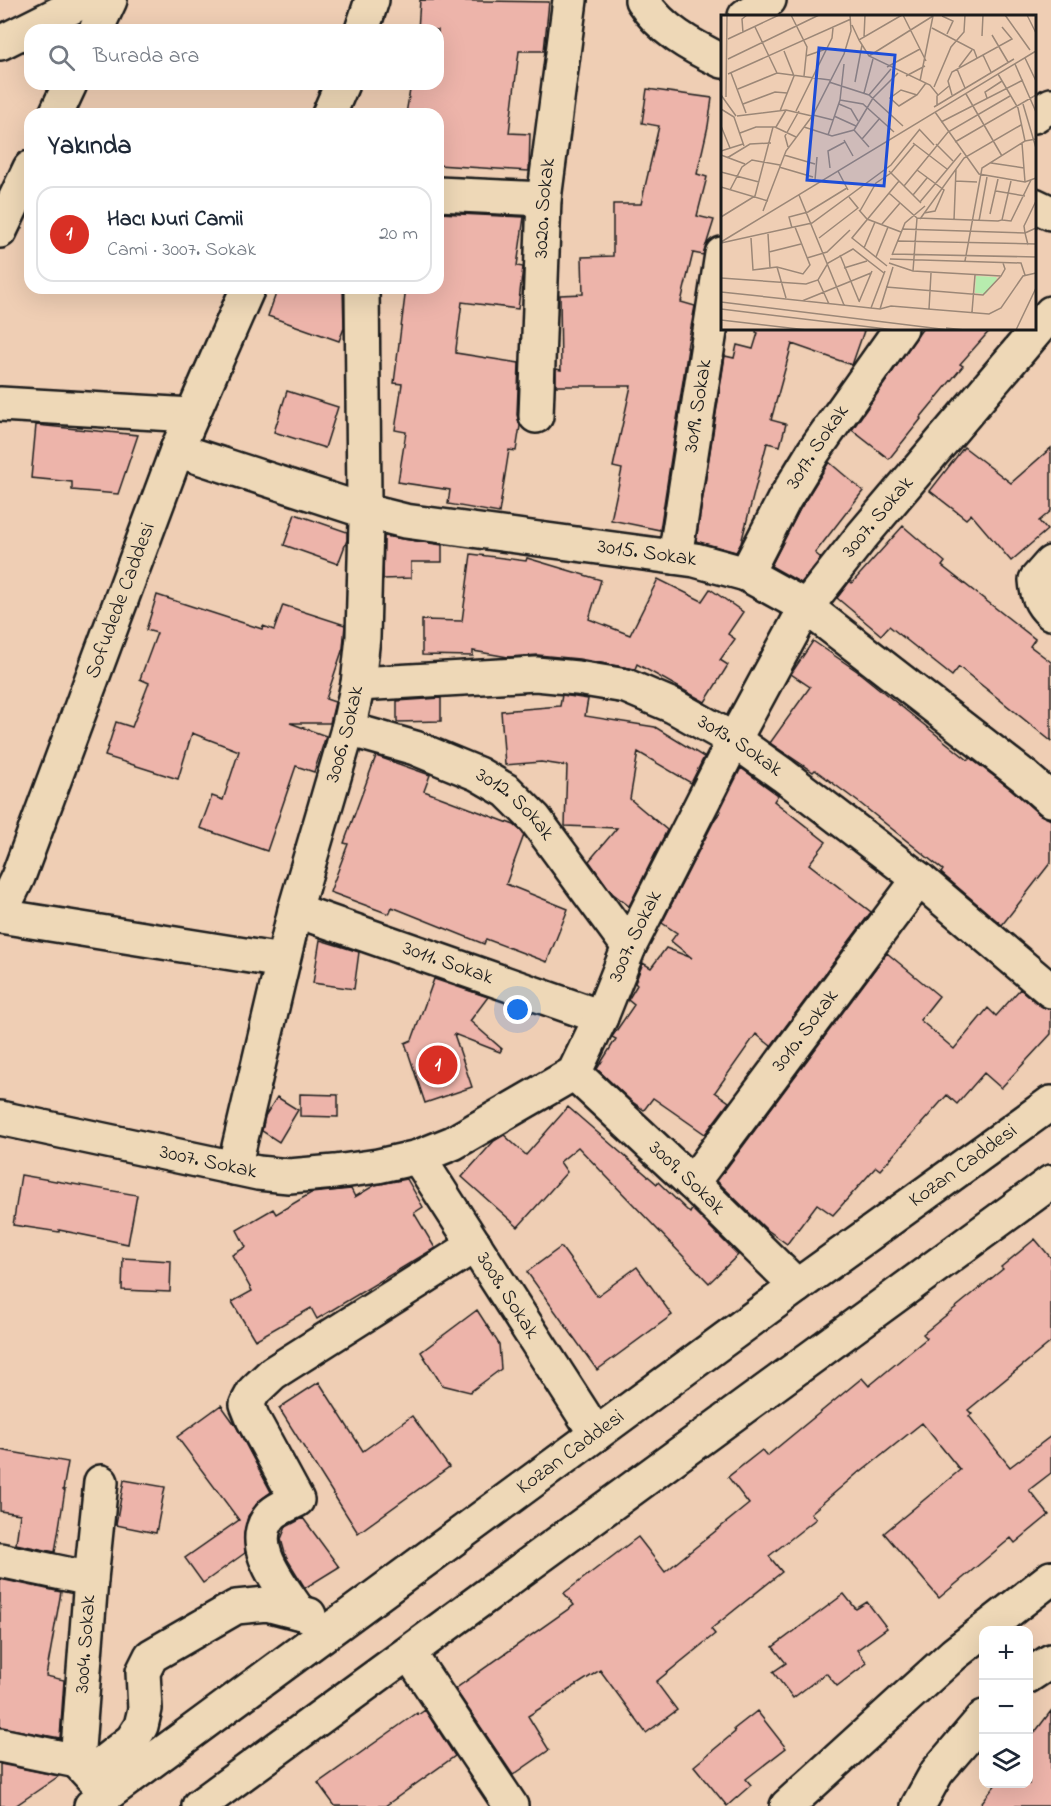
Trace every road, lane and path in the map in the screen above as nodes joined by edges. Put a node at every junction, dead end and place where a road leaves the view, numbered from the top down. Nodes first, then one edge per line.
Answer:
1 (86, 0) edge
2 (110, 0) edge
3 (372, 0) edge
4 (570, 0) edge
5 (642, 0) edge
6 (769, 0) edge
7 (746, 15) edge
8 (38, 24) edge
9 (99, 24) edge
10 (364, 24) edge
11 (24, 31) edge
12 (0, 43) edge
13 (714, 47) edge
14 (67, 90) edge
15 (339, 90) edge
16 (1051, 105) edge
17 (59, 108) edge
18 (332, 108) edge
19 (1036, 115) edge
20 (24, 181) edge
21 (444, 194) edge
22 (544, 198) junction
23 (1036, 206) edge
24 (1051, 213) edge
25 (0, 231) edge
26 (721, 268) edge
27 (245, 294) edge
28 (362, 294) edge
29 (1051, 313) edge
30 (901, 330) edge
31 (0, 404) edge
32 (192, 415) junction
33 (536, 416) dead end
34 (177, 450) junction
35 (365, 511) junction
36 (675, 557) junction
37 (1051, 563) edge
38 (746, 574) junction
39 (806, 607) junction
40 (1051, 613) edge
41 (358, 684) junction
42 (348, 729) junction
43 (734, 740) junction
44 (1051, 800) edge
45 (919, 879) junction
46 (295, 910) junction
47 (0, 915) edge
48 (629, 948) junction
49 (282, 961) junction
50 (1051, 991) edge
51 (601, 1017) junction
52 (574, 1073) junction
53 (1051, 1103) edge
54 (0, 1118) edge
55 (418, 1157) junction
56 (234, 1168) junction
57 (1051, 1182) edge
58 (692, 1183) junction
59 (475, 1245) junction
60 (797, 1286) junction
61 (596, 1434) junction
62 (101, 1482) dead end
63 (0, 1560) edge
64 (1051, 1578) edge
65 (91, 1579) junction
66 (299, 1612) junction
67 (340, 1624) junction
68 (409, 1653) junction
69 (1051, 1661) edge
70 (1033, 1673) edge
71 (979, 1723) edge
72 (0, 1745) edge
73 (91, 1784) edge
74 (199, 1806) edge
75 (511, 1806) edge
76 (787, 1806) edge
77 (918, 1806) edge

1 - 8 main road
2 - 9 main road
3 - 10 main road
4 - 22 main road, 3020. Sokak
5 - 13 main road
6 - 7 main road
11 - 12 main road
14 - 17 main road
15 - 18 main road
16 - 19 main road
20 - 25 main road
21 - 22 main road
22 - 33 main road, 3020. Sokak
23 - 24 main road
26 - 36 main road, 3019. Sokak
27 - 32 main road, Sofudede Caddesi
28 - 35 main road, 3006. Sokak
29 - 39 main road, 3007. Sokak
30 - 38 main road, 3017. Sokak
31 - 32 main road
32 - 34 main road, Sofudede Caddesi
34 - 35 main road, 3015. Sokak
34 - 47 main road, Sofudede Caddesi
35 - 36 main road, 3015. Sokak
35 - 41 main road, 3006. Sokak
36 - 38 main road, 3015. Sokak
37 - 40 main road
38 - 39 main road, 3015. Sokak
39 - 43 main road, 3007. Sokak
39 - 44 main road, 3015. Sokak
41 - 42 main road, 3006. Sokak
41 - 43 main road, 3013. Sokak
42 - 46 main road, 3006. Sokak
42 - 48 main road, 3012. Sokak
43 - 45 main road, 3013. Sokak
43 - 48 main road, 3007. Sokak
45 - 50 main road, 3013. Sokak
45 - 58 main road, 3010. Sokak
46 - 49 main road, 3006. Sokak
46 - 51 main road, 3011. Sokak
47 - 49 main road
48 - 51 main road, 3007. Sokak
49 - 56 main road, 3006. Sokak
51 - 52 main road, 3007. Sokak
52 - 55 main road, 3007. Sokak
52 - 58 main road, 3009. Sokak
53 - 60 main road, Kozan Caddesi
54 - 56 main road, 3007. Sokak
55 - 56 main road, 3007. Sokak
55 - 59 main road, 3008. Sokak
57 - 68 main road
58 - 60 main road, 3009. Sokak
59 - 61 main road, 3008. Sokak
59 - 66 main road
60 - 61 main road, Kozan Caddesi
61 - 67 main road, Kozan Caddesi
62 - 65 main road, 3004. Sokak
63 - 65 main road
64 - 76 main road
65 - 73 main road, 3004. Sokak
66 - 67 main road
66 - 73 main road
67 - 73 main road, Kozan Caddesi
68 - 74 main road
68 - 75 main road
69 - 70 main road
71 - 77 main road
72 - 73 main road

